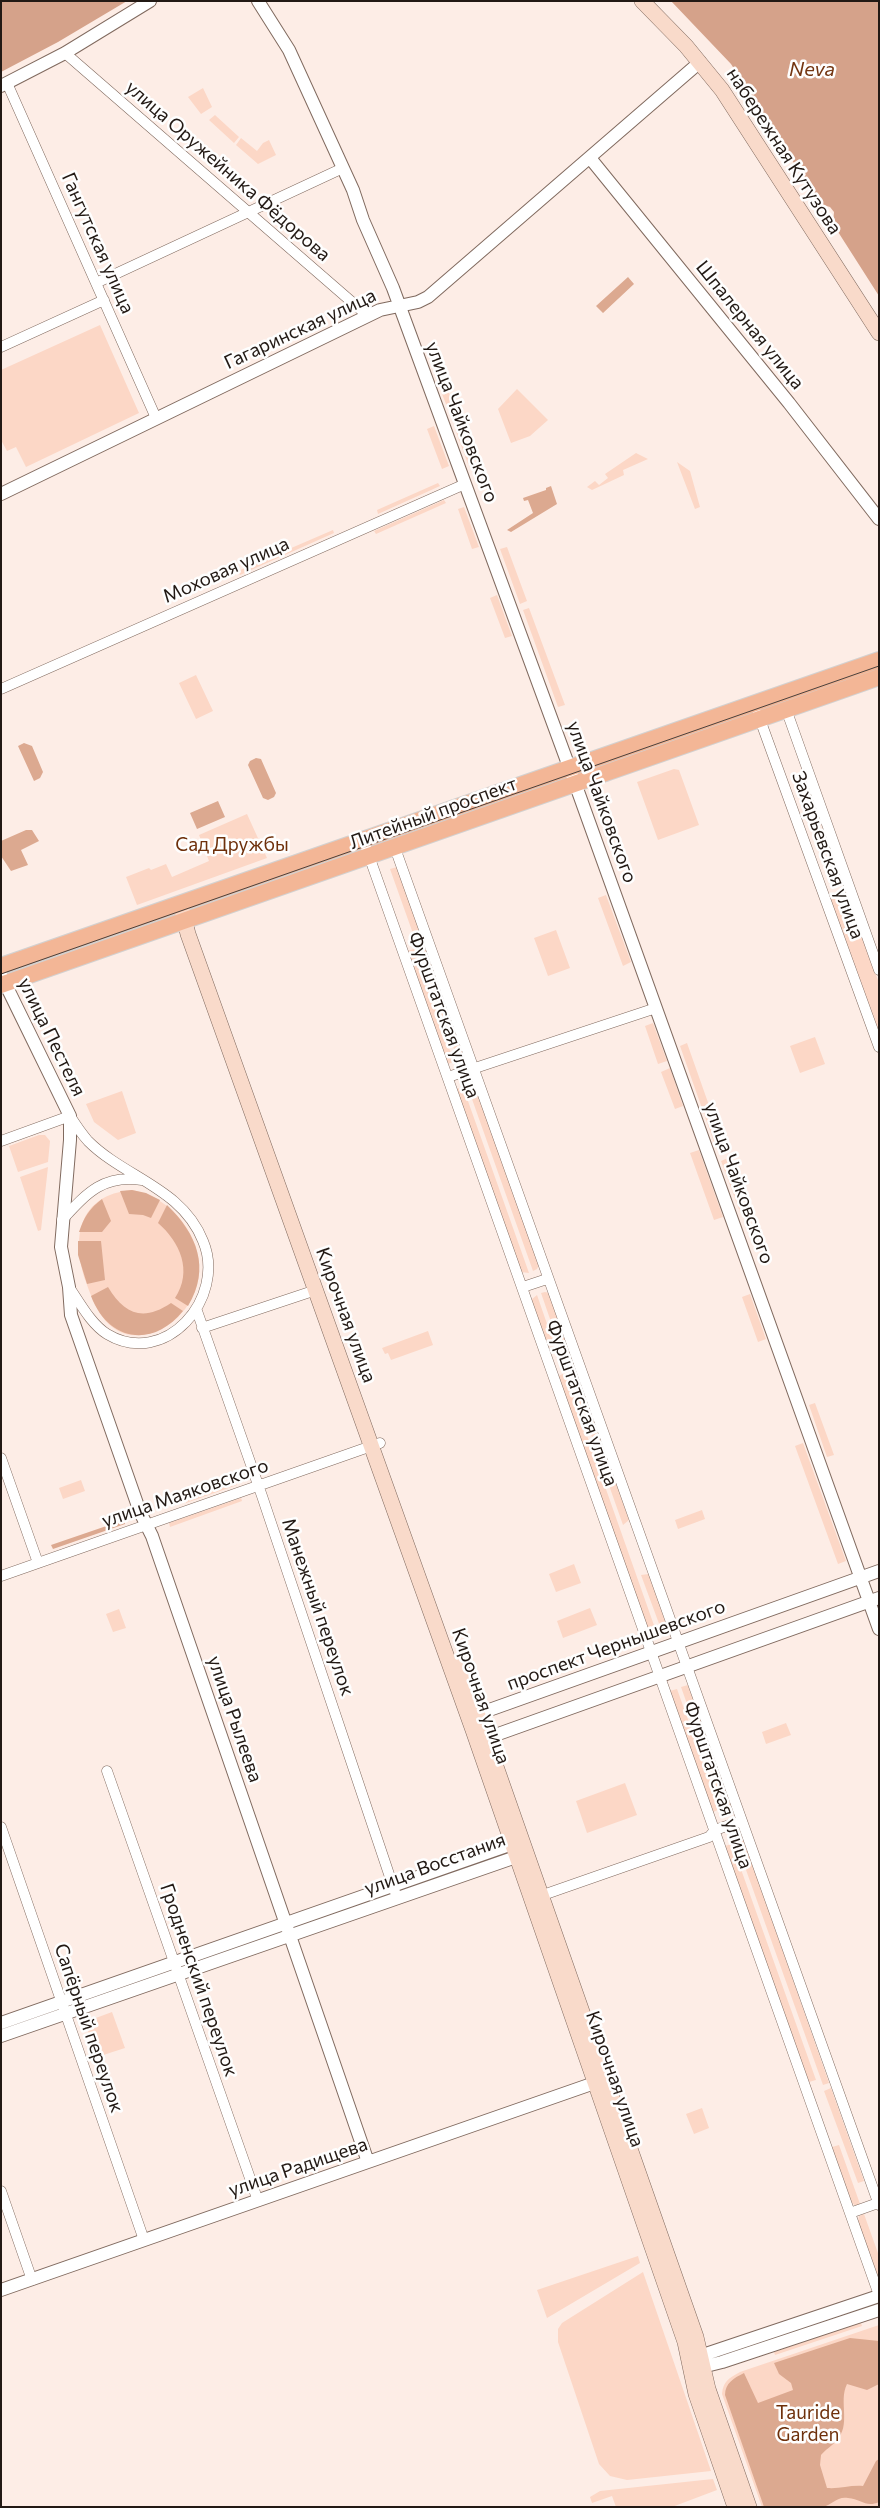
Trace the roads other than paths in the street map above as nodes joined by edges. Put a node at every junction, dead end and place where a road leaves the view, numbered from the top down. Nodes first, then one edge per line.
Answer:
1 (150, 1) edge
2 (258, 1) edge
3 (642, 1) edge
4 (655, 1) edge
5 (65, 52) junction
6 (700, 62) junction
7 (4, 85) edge
8 (590, 158) junction
9 (343, 168) junction
10 (250, 212) junction
11 (96, 283) junction
12 (104, 300) junction
13 (399, 306) junction
14 (368, 316) junction
15 (879, 316) edge
16 (879, 333) edge
17 (1, 347) edge
18 (156, 418) junction
19 (465, 484) junction
20 (1, 494) edge
21 (879, 519) edge
22 (879, 660) edge
23 (879, 677) edge
24 (1, 689) edge
25 (786, 709) junction
26 (757, 711) junction
27 (570, 767) junction
28 (576, 783) junction
29 (363, 839) junction
30 (395, 848) junction
31 (369, 857) junction
32 (181, 902) junction
33 (187, 920) junction
34 (1, 966) edge
35 (879, 970) edge
36 (3, 981) edge
37 (656, 1008) junction
38 (876, 1031) edge
39 (879, 1047) edge
40 (473, 1068) junction
41 (448, 1077) junction
42 (70, 1116) junction
43 (1, 1141) edge
44 (142, 1180) junction
45 (62, 1220) junction
46 (547, 1278) junction
47 (69, 1287) junction
48 (523, 1287) junction
49 (316, 1290) junction
50 (197, 1311) junction
51 (202, 1328) junction
52 (376, 1444) junction
53 (1, 1458) edge
54 (258, 1486) junction
55 (146, 1525) junction
56 (38, 1563) junction
57 (879, 1572) edge
58 (1, 1576) edge
59 (860, 1578) junction
60 (874, 1600) edge
61 (879, 1629) edge
62 (677, 1643) junction
63 (652, 1652) junction
64 (685, 1666) junction
65 (660, 1675) junction
66 (478, 1714) junction
67 (473, 1730) junction
68 (487, 1738) junction
69 (107, 1771) dead end
70 (741, 1821) junction
71 (2, 1830) edge
72 (715, 1830) junction
73 (518, 1849) junction
74 (396, 1892) junction
75 (543, 1896) junction
76 (288, 1929) junction
77 (176, 1968) junction
78 (64, 2008) junction
79 (1, 2023) edge
80 (1, 2036) edge
81 (601, 2081) junction
82 (368, 2162) junction
83 (1, 2191) edge
84 (258, 2201) junction
85 (878, 2204) edge
86 (850, 2213) junction
87 (144, 2240) junction
88 (32, 2280) junction
89 (1, 2290) edge
90 (879, 2296) edge
91 (879, 2310) edge
92 (698, 2363) junction
93 (736, 2507) edge
94 (749, 2507) edge

1 - 5 street
2 - 9 street, улица Чайковского
3 - 6 main road, набережная Кутузова
4 - 15 main road, набережная Кутузова
5 - 7 street
5 - 10 street, улица Оружейника Фёдорова
6 - 8 street, Гагаринская улица
6 - 16 main road, набережная Кутузова
7 - 11 street, Гангутская улица
8 - 13 street, Гагаринская улица
8 - 21 street, Шпалерная улица
9 - 10 street
9 - 13 street, улица Чайковского
10 - 11 street
10 - 14 street, улица Оружейника Фёдорова
11 - 12 street, Гангутская улица
12 - 17 street
12 - 18 street, Гангутская улица
13 - 14 street, Гагаринская улица
13 - 19 street, улица Чайковского
14 - 18 street, Гагаринская улица
18 - 20 street, Гагаринская улица
19 - 24 street, Моховая улица
19 - 27 street, улица Чайковского
22 - 26 main road, Литейный проспект
23 - 25 main road, Литейный проспект
25 - 26 main road, Литейный проспект
25 - 35 street, Захарьевская улица
26 - 27 main road, Литейный проспект
26 - 28 main road, Литейный проспект
26 - 38 street, Захарьевская улица
27 - 28 street, улица Чайковского
27 - 29 main road, Литейный проспект
28 - 30 main road, Литейный проспект
28 - 37 street, улица Чайковского
29 - 31 street, Фурштатская улица
29 - 32 main road, Литейный проспект
30 - 31 main road, Литейный проспект
30 - 40 street, Фурштатская улица
31 - 33 main road, Литейный проспект
31 - 41 street, Фурштатская улица
32 - 33 main road, Кирочная улица
32 - 34 main road, Литейный проспект
33 - 36 main road, Литейный проспект
33 - 49 main road, Кирочная улица
33 - 52 main road, Кирочная улица
36 - 42 street, улица Пестеля
37 - 40 street
37 - 59 street, улица Чайковского
38 - 39 street, Захарьевская улица
40 - 41 street
40 - 46 street, Фурштатская улица
41 - 48 street, Фурштатская улица
42 - 43 street
42 - 44 street
42 - 45 street
44 - 45 street
44 - 50 street
45 - 47 street
46 - 48 street
46 - 62 street, Фурштатская улица
47 - 50 street
47 - 55 street, улица Рылеева
48 - 63 street, Фурштатская улица
49 - 51 street
49 - 52 main road, Кирочная улица
50 - 51 street, Манежный переулок
51 - 54 street, Манежный переулок
52 - 54 street, улица Маяковского
52 - 66 main road, Кирочная улица
52 - 67 main road, Кирочная улица
53 - 56 street
54 - 55 street, улица Маяковского
54 - 74 street, Манежный переулок
55 - 56 street, улица Маяковского
55 - 76 street, улица Рылеева
56 - 58 street, улица Маяковского
57 - 59 street, проспект Чернышевского
59 - 60 street, улица Чайковского
59 - 62 street, проспект Чернышевского
60 - 61 street, улица Чайковского
60 - 64 street
62 - 63 street, проспект Чернышевского
62 - 64 street, Фурштатская улица
63 - 65 street, Фурштатская улица
63 - 66 street, проспект Чернышевского
64 - 65 street
64 - 70 street, Фурштатская улица
65 - 68 street
65 - 72 street, Фурштатская улица
66 - 67 street
66 - 68 main road, Кирочная улица
67 - 68 street
67 - 73 main road, Кирочная улица
68 - 73 main road, Кирочная улица
69 - 77 street, Гродненский переулок
70 - 72 street
70 - 85 street, Фурштатская улица
71 - 78 street, Сапёрный переулок
72 - 75 street
72 - 86 street, Фурштатская улица
73 - 74 street, улица Восстания
73 - 75 main road, Кирочная улица
73 - 81 main road, Кирочная улица
74 - 76 street, улица Восстания
75 - 81 main road, Кирочная улица
76 - 77 street, улица Восстания
76 - 82 street, улица Рылеева
77 - 78 street, улица Восстания
77 - 84 street, Гродненский переулок
78 - 79 street, улица Восстания
78 - 80 street, улица Восстания
78 - 87 street, Сапёрный переулок
81 - 82 street, улица Радищева
81 - 92 main road, Кирочная улица
82 - 84 street, улица Радищева
83 - 88 street
84 - 87 street, улица Радищева
85 - 86 street
86 - 90 street, Фурштатская улица
87 - 88 street, улица Радищева
88 - 89 street, улица Радищева
90 - 92 street
91 - 92 street
92 - 93 main road, Кирочная улица
92 - 94 main road, Кирочная улица

